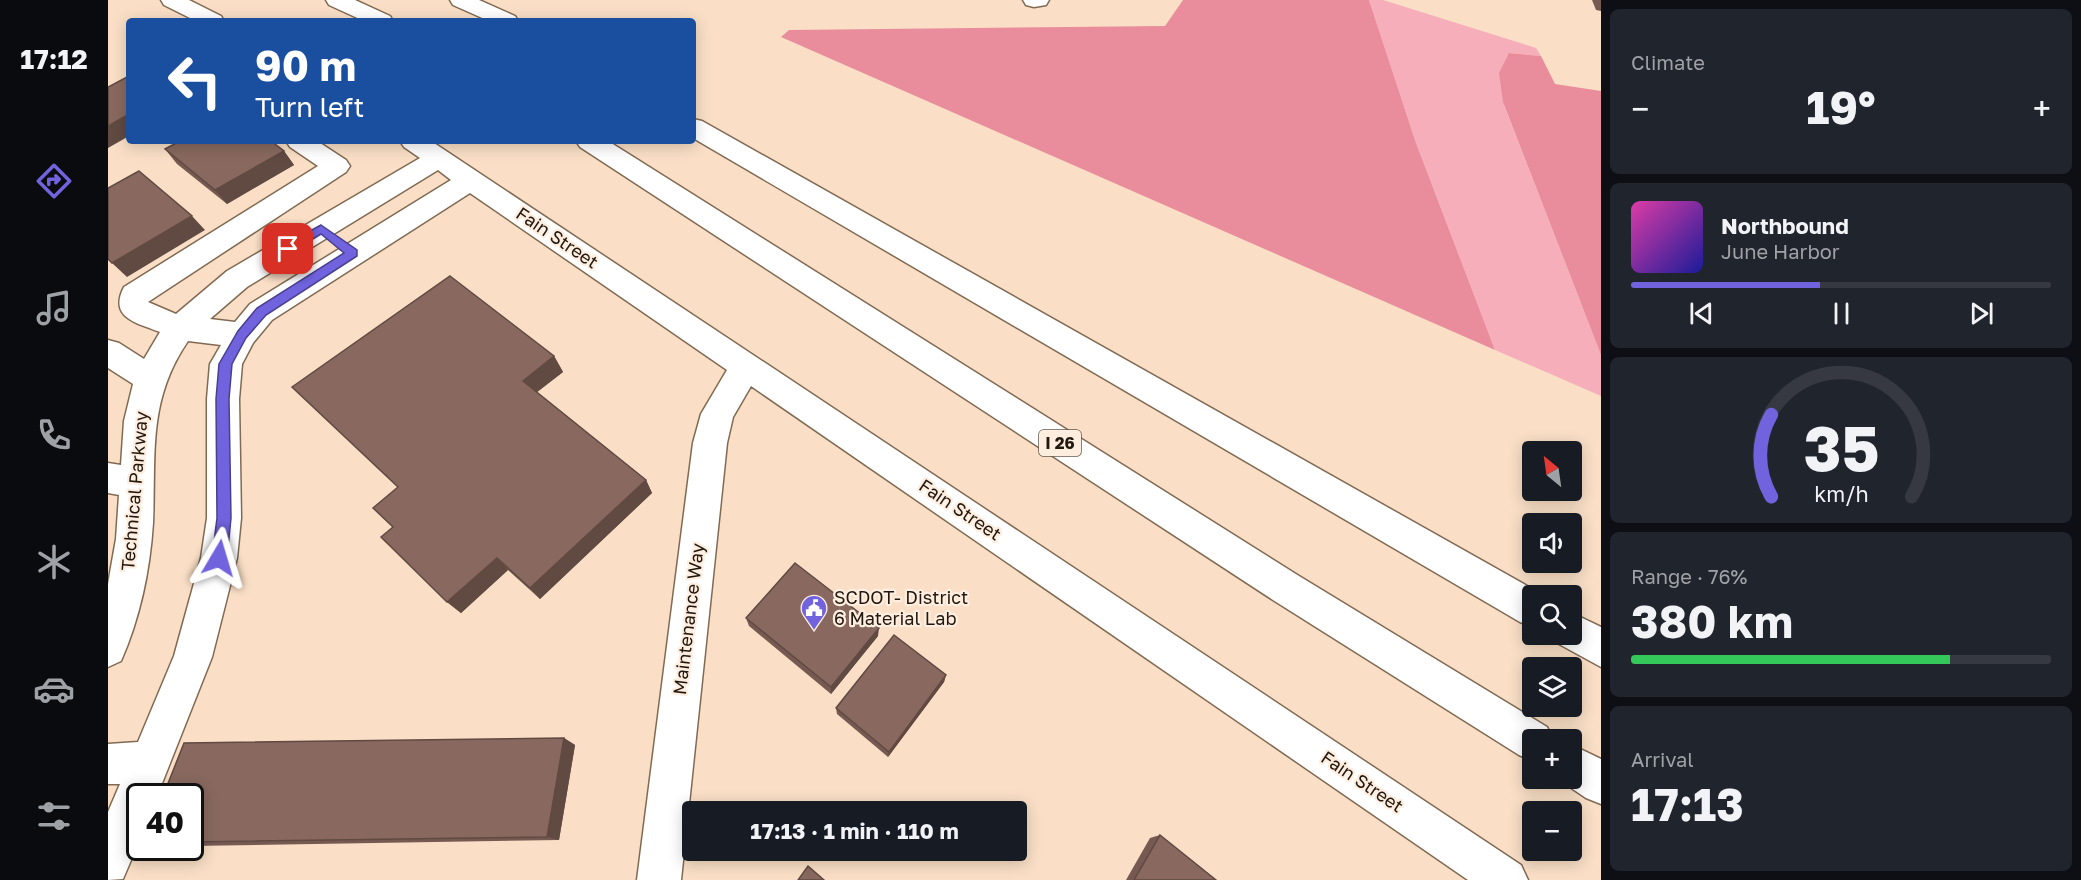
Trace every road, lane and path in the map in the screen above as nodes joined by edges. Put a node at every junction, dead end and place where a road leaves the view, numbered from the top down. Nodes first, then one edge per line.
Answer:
1 (172, 0) edge
2 (337, 0) edge
3 (461, 0) edge
4 (207, 18) edge
5 (376, 18) edge
6 (500, 18) edge
7 (696, 129) edge
8 (304, 144) edge
9 (595, 144) edge
10 (426, 149) edge
11 (472, 179) junction
12 (281, 202) junction
13 (321, 229) junction
14 (353, 253) junction
15 (180, 328) junction
16 (242, 335) junction
17 (108, 352) edge
18 (746, 366) junction
19 (150, 379) junction
20 (122, 480) edge
21 (1522, 603) edge
22 (111, 631) edge
23 (1582, 637) edge
24 (1601, 648) edge
25 (1522, 734) edge
26 (151, 762) junction
27 (108, 764) edge
28 (1582, 771) edge
29 (1601, 783) edge
30 (108, 864) edge
31 (659, 880) edge
32 (1506, 880) edge

1 - 4 main road
2 - 5 main road
3 - 6 main road
7 - 21 main road
8 - 12 main road
9 - 25 main road, I 26
10 - 11 main road, Fain Street
10 - 13 main road, Technical Parkway
11 - 14 main road
11 - 18 main road, Fain Street
12 - 13 main road
12 - 15 main road
13 - 14 main road
13 - 15 main road, Technical Parkway
14 - 16 main road
15 - 16 main road
15 - 19 main road, Technical Parkway
16 - 26 main road
17 - 19 main road
18 - 31 main road, Maintenance Way
18 - 32 main road, Fain Street
19 - 20 main road, Technical Parkway
20 - 22 main road, Technical Parkway
23 - 24 main road
26 - 27 main road
26 - 30 main road
28 - 29 main road

